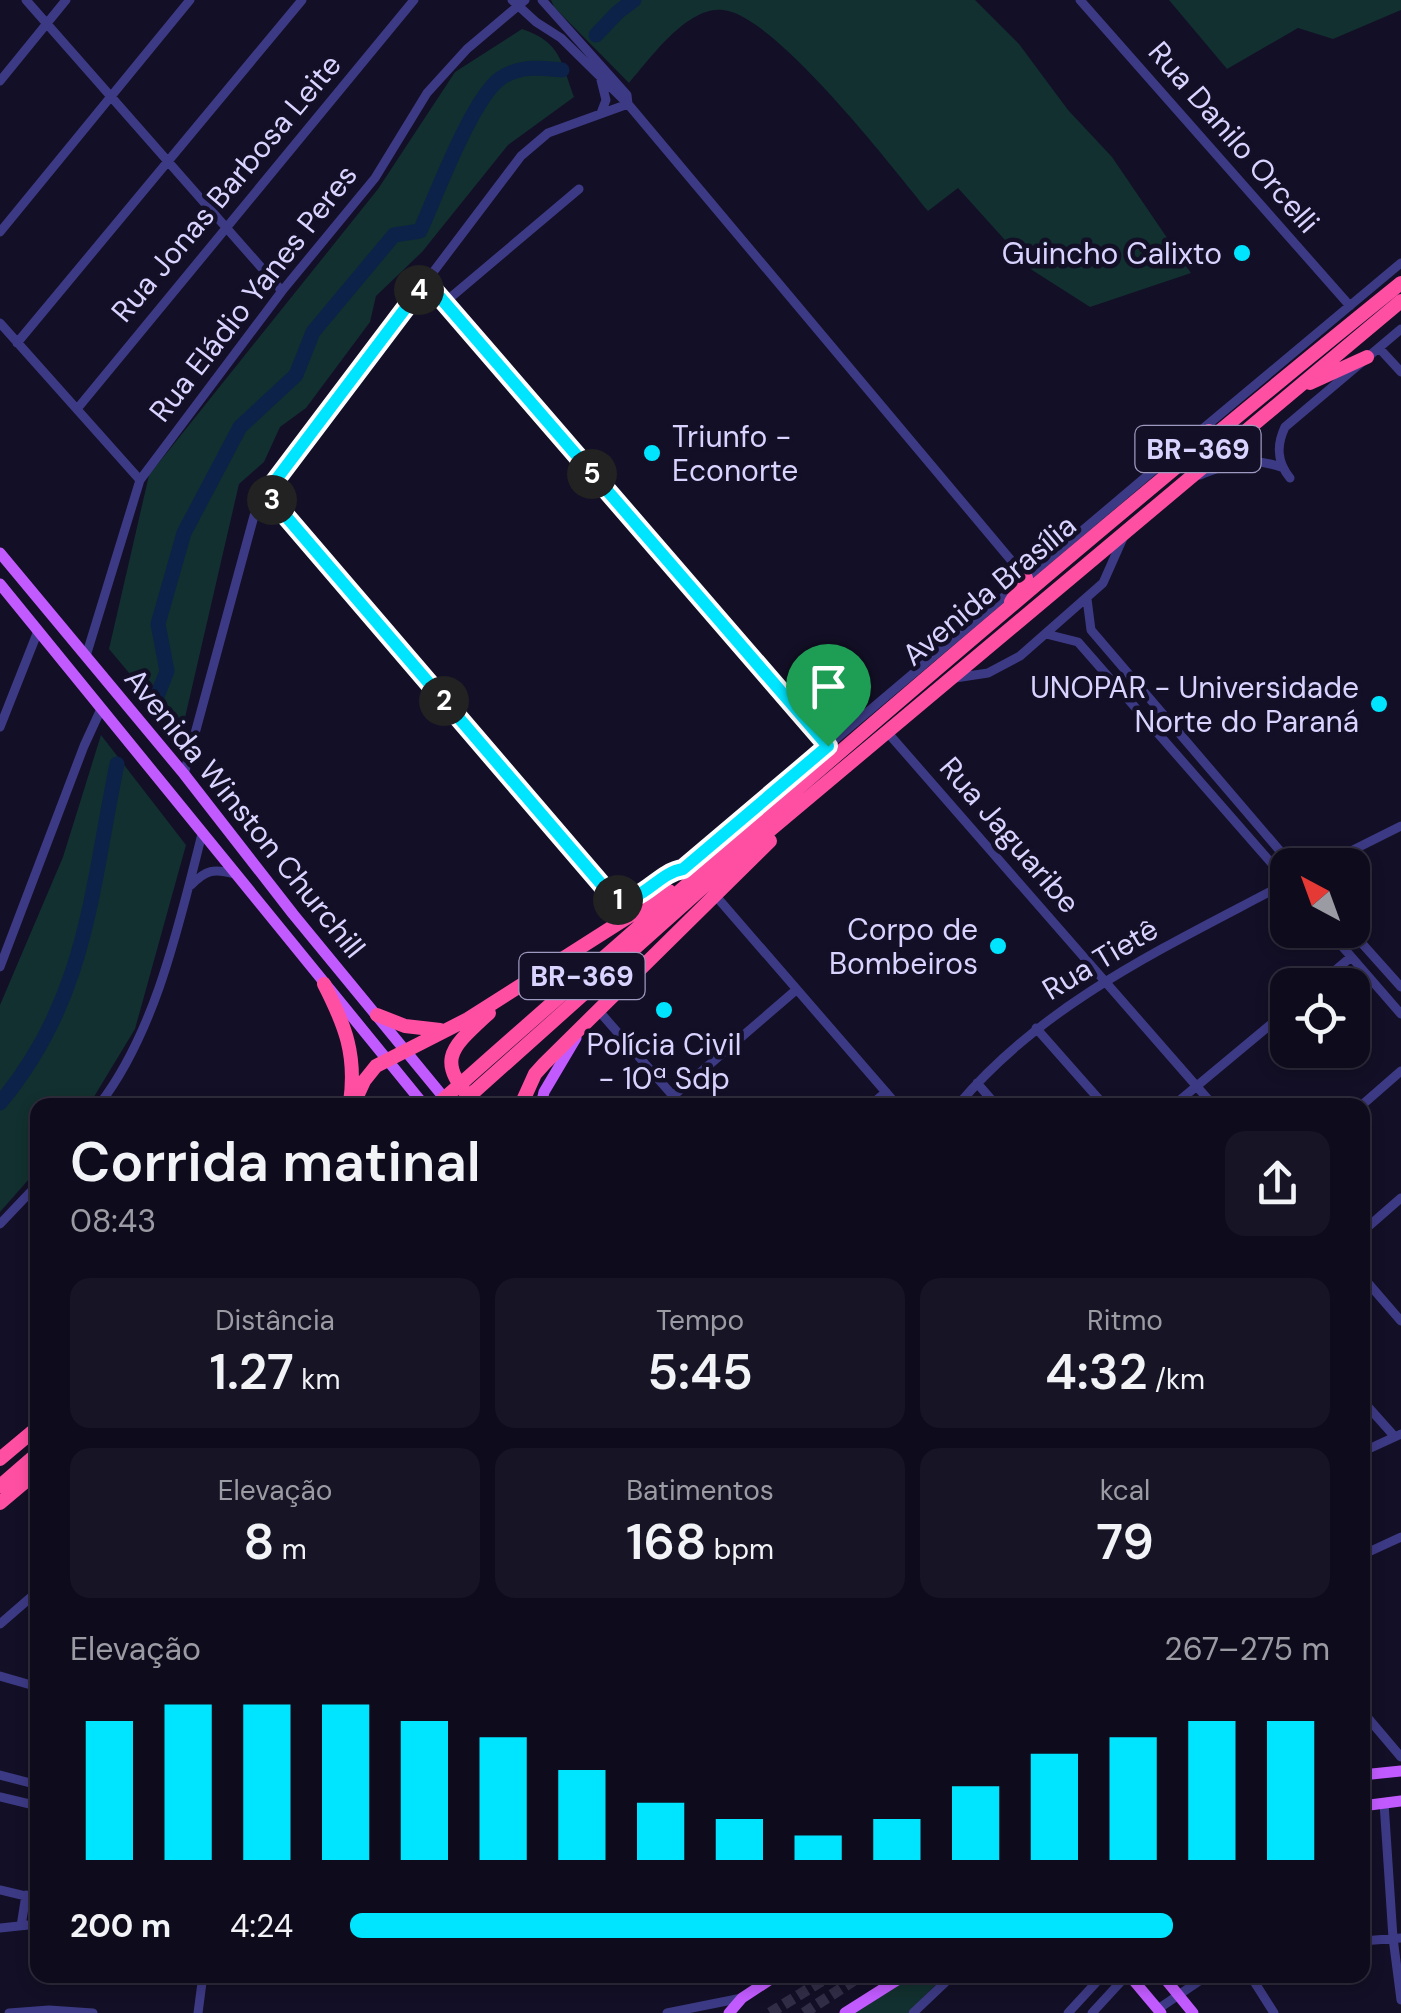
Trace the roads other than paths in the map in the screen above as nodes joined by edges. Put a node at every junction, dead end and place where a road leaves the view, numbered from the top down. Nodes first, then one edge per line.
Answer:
1 (26, 0) edge
2 (66, 0) edge
3 (190, 0) edge
4 (302, 0) edge
5 (414, 0) edge
6 (542, 0) edge
7 (1080, 0) edge
8 (518, 3) edge
9 (46, 24) junction
10 (600, 77) junction
11 (0, 81) edge
12 (112, 96) junction
13 (628, 104) junction
14 (601, 112) junction
15 (168, 162) junction
16 (579, 189) dead end
17 (226, 228) junction
18 (0, 232) edge
19 (1401, 263) edge
20 (426, 281) junction
21 (1401, 283) edge
22 (282, 291) junction
23 (1401, 301) edge
24 (444, 303) junction
25 (1350, 306) junction
26 (0, 324) edge
27 (1401, 329) edge
28 (17, 343) junction
29 (1373, 352) junction
30 (1401, 372) edge
31 (1292, 392) junction
32 (76, 408) junction
33 (1244, 410) junction
34 (1180, 448) junction
35 (1281, 467) junction
36 (1290, 478) dead end
37 (140, 480) junction
38 (1188, 480) junction
39 (266, 493) junction
40 (1124, 536) junction
41 (1, 555) edge
42 (1026, 578) junction
43 (0, 584) edge
44 (1087, 599) junction
45 (999, 619) junction
46 (1091, 630) junction
47 (38, 631) junction
48 (1046, 634) junction
49 (1078, 642) junction
50 (86, 656) junction
51 (952, 678) junction
52 (101, 709) junction
53 (0, 727) edge
54 (888, 733) junction
55 (828, 746) junction
56 (184, 774) junction
57 (830, 780) junction
58 (1401, 826) edge
59 (202, 834) junction
60 (1277, 848) edge
61 (1357, 848) edge
62 (1270, 861) edge
63 (683, 869) junction
64 (700, 872) junction
65 (234, 874) junction
66 (188, 886) junction
67 (1270, 892) edge
68 (716, 896) junction
69 (614, 899) junction
70 (628, 916) junction
71 (612, 925) junction
72 (1343, 948) edge
73 (1366, 948) edge
74 (1351, 957) junction
75 (0, 967) edge
76 (1338, 968) edge
77 (522, 982) junction
78 (1104, 982) junction
79 (324, 984) junction
80 (1401, 987) edge
81 (796, 990) junction
82 (596, 1012) junction
83 (376, 1014) junction
84 (1401, 1014) edge
85 (1270, 1025) edge
86 (1036, 1028) junction
87 (446, 1030) junction
88 (404, 1050) junction
89 (387, 1060) junction
90 (1401, 1071) edge
91 (976, 1083) junction
92 (1196, 1085) junction
93 (472, 1092) edge
94 (886, 1092) junction
95 (673, 1096) joint
96 (104, 1098) edge
97 (351, 1098) edge
98 (355, 1098) edge
99 (418, 1098) edge
100 (444, 1098) edge
101 (524, 1098) edge
102 (543, 1098) edge
103 (879, 1098) edge
104 (891, 1098) edge
105 (964, 1098) edge
106 (990, 1098) edge
107 (1098, 1098) edge
108 (1182, 1098) edge
109 (1207, 1098) edge
110 (1370, 1098) edge
111 (30, 1192) edge
112 (1401, 1198) edge
113 (0, 1224) edge
114 (1370, 1225) edge
115 (1370, 1285) edge
116 (1401, 1321) edge
117 (1370, 1408) edge
118 (30, 1433) edge
119 (1398, 1435) edge
120 (1370, 1448) edge
121 (0, 1459) edge
122 (30, 1461) edge
123 (30, 1478) edge
124 (0, 1486) edge
125 (20, 1486) junction
126 (30, 1489) edge
127 (0, 1503) edge
128 (1401, 1537) edge
129 (1370, 1552) edge
130 (30, 1597) edge
131 (0, 1624) edge
132 (0, 1676) edge
133 (30, 1685) edge
134 (1370, 1720) edge
135 (1401, 1757) edge
136 (1401, 1771) edge
137 (1370, 1774) edge
138 (0, 1775) edge
139 (30, 1783) edge
140 (0, 1797) edge
141 (1401, 1801) edge
142 (1384, 1803) junction
143 (30, 1804) edge
144 (1370, 1805) edge
145 (0, 1890) edge
146 (26, 1895) junction
147 (30, 1896) edge
148 (30, 1925) edge
149 (21, 1926) junction
150 (0, 1928) edge
151 (1397, 1938) edge
152 (1370, 1940) edge
153 (202, 1983) edge
154 (765, 1983) edge
155 (892, 1983) edge
156 (945, 1983) edge
157 (1096, 1983) edge
158 (1120, 1983) edge
159 (1135, 1983) edge
160 (1169, 1983) edge
161 (1195, 1983) edge
162 (1255, 1983) edge
163 (1178, 1994) junction
164 (742, 1998) junction
165 (1401, 2000) edge
166 (1160, 2011) edge
167 (679, 2012) edge
168 (9, 2013) edge
169 (94, 2013) edge
170 (198, 2013) edge
171 (667, 2013) edge
172 (729, 2013) edge
173 (845, 2013) edge
174 (913, 2013) edge
175 (1068, 2013) edge
176 (1092, 2013) edge
177 (1193, 2013) edge
178 (1274, 2013) edge

1 - 9 street
2 - 9 street
3 - 12 street
4 - 15 street
5 - 17 street, Rua Jonas Barbosa Leite
6 - 13 street
7 - 25 street, Rua Danilo Orcelli
8 - 10 street
8 - 22 street, Rua Eládio Yanes Peres
9 - 11 street
9 - 12 street
10 - 13 street
10 - 14 street
12 - 15 street
12 - 18 street
13 - 14 street
13 - 42 street
14 - 20 street
15 - 17 street
15 - 28 street
16 - 24 street
17 - 22 street
17 - 32 street, Rua Jonas Barbosa Leite
19 - 25 street
20 - 24 street
20 - 39 street
21 - 33 highway, Avenida Brasília / BR-369
22 - 37 street, Rua Eládio Yanes Peres
23 - 31 highway, Avenida Brasília / BR-369
24 - 55 street
25 - 34 street
26 - 28 street
27 - 29 street
28 - 32 street
29 - 30 street
29 - 31 highway
29 - 35 street
31 - 38 highway, Avenida Brasília / BR-369
32 - 37 street
33 - 34 highway
33 - 45 highway, Avenida Brasília / BR-369
34 - 42 street
35 - 36 street
35 - 38 street
37 - 50 street, Rua Eládio Yanes Peres
38 - 40 highway, Avenida Brasília / BR-369
39 - 56 street
39 - 69 street
40 - 44 street
40 - 51 highway, Avenida Brasília / BR-369
41 - 50 main road, Avenida Winston Churchill
42 - 45 highway
42 - 55 street
43 - 47 main road, Avenida Winston Churchill
44 - 46 street
44 - 48 street
45 - 64 highway, Avenida Brasília / BR-369
46 - 49 street
46 - 60 street
47 - 52 main road, Avenida Winston Churchill
47 - 53 street
48 - 49 street
48 - 51 street
49 - 62 street
50 - 56 main road, Avenida Winston Churchill
51 - 54 highway, Avenida Brasília / BR-369
52 - 59 main road, Avenida Winston Churchill
52 - 75 street
54 - 57 highway, Avenida Brasília / BR-369
54 - 78 street, Rua Jaguaribe
55 - 63 street
56 - 83 main road, Avenida Winston Churchill
57 - 68 highway
57 - 93 highway, Avenida Brasília / BR-369
58 - 61 street
59 - 65 main road, Avenida Winston Churchill
59 - 66 street
63 - 69 street
63 - 70 street
64 - 70 highway
64 - 93 highway, Avenida Brasília / BR-369
65 - 66 street
65 - 79 main road, Avenida Winston Churchill
66 - 96 street
67 - 78 street, Rua Tietê
68 - 81 street
68 - 82 highway
69 - 71 street
70 - 71 highway
71 - 77 highway
72 - 74 street
73 - 80 street
74 - 76 street
74 - 84 street
77 - 87 highway
77 - 93 highway
78 - 86 street, Rua Tietê
78 - 92 street, Rua Jaguaribe
79 - 89 main road, Avenida Winston Churchill
79 - 97 highway
81 - 94 street
81 - 95 street
82 - 95 street
82 - 101 highway
82 - 102 main road
83 - 87 highway
83 - 88 main road, Avenida Winston Churchill
85 - 92 street
86 - 91 street, Rua Tietê
86 - 107 street
87 - 88 highway
88 - 89 highway
88 - 100 main road, Avenida Winston Churchill
89 - 98 highway
89 - 99 main road, Avenida Winston Churchill
90 - 110 street
91 - 105 street, Rua Tietê
91 - 106 street
92 - 108 street
92 - 109 street, Rua Jaguaribe
94 - 103 street
94 - 104 street
111 - 113 street
112 - 114 street
115 - 116 street
117 - 119 street
118 - 121 highway
119 - 120 street
122 - 124 highway
123 - 125 highway
125 - 126 street
125 - 127 highway
128 - 129 street
130 - 131 street
132 - 133 street
134 - 135 street
136 - 137 main road
138 - 139 street
140 - 143 street
141 - 142 main road
142 - 144 main road
142 - 151 street
145 - 146 street
146 - 147 street
146 - 149 street
148 - 149 street
149 - 150 street
151 - 152 street
151 - 165 street
153 - 170 street
154 - 164 main road
155 - 173 main road
156 - 174 street
157 - 175 street
158 - 176 street
159 - 166 main road
160 - 163 main road
161 - 163 street
162 - 178 street
163 - 166 street
163 - 177 main road
164 - 167 street
164 - 172 main road
167 - 171 street
168 - 169 street

